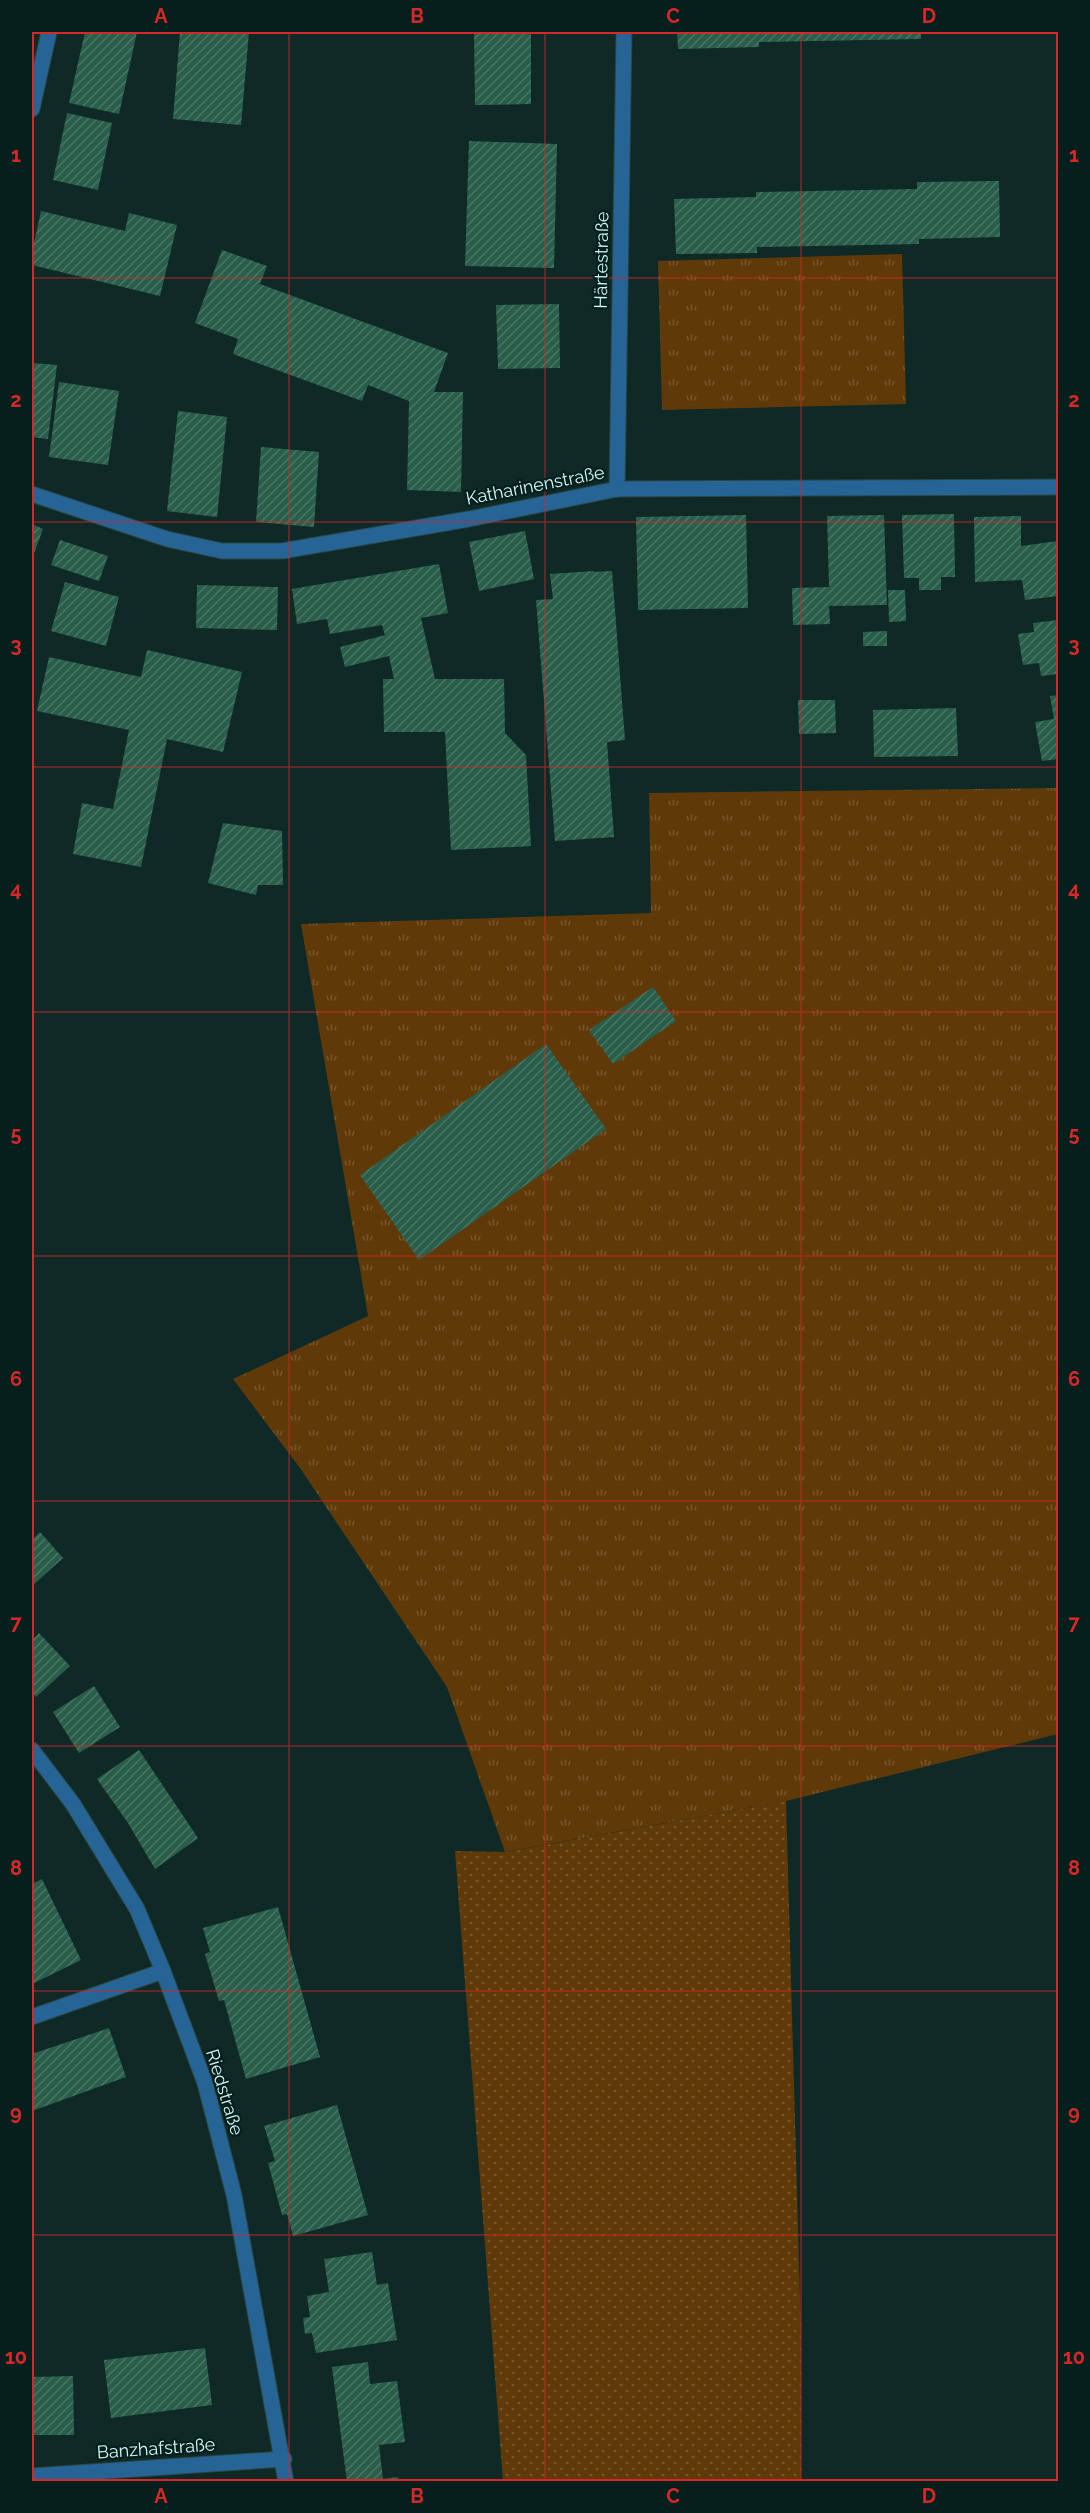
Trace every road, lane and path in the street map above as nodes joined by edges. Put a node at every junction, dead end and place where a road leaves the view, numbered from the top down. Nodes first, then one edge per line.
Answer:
1 (49, 32) edge
2 (624, 32) edge
3 (32, 109) edge
4 (1059, 487) edge
5 (617, 489) junction
6 (32, 494) edge
7 (32, 1750) edge
8 (163, 1971) junction
9 (32, 2017) edge
10 (284, 2459) junction
11 (32, 2476) edge
12 (286, 2481) edge

1 - 3 street
2 - 5 street, Härtestraße
4 - 5 street, Katharinenstraße
5 - 6 street, Katharinenstraße
7 - 8 street, Riedstraße
8 - 9 street
8 - 10 street, Riedstraße
10 - 11 street, Banzhafstraße
10 - 12 street, Riedstraße

